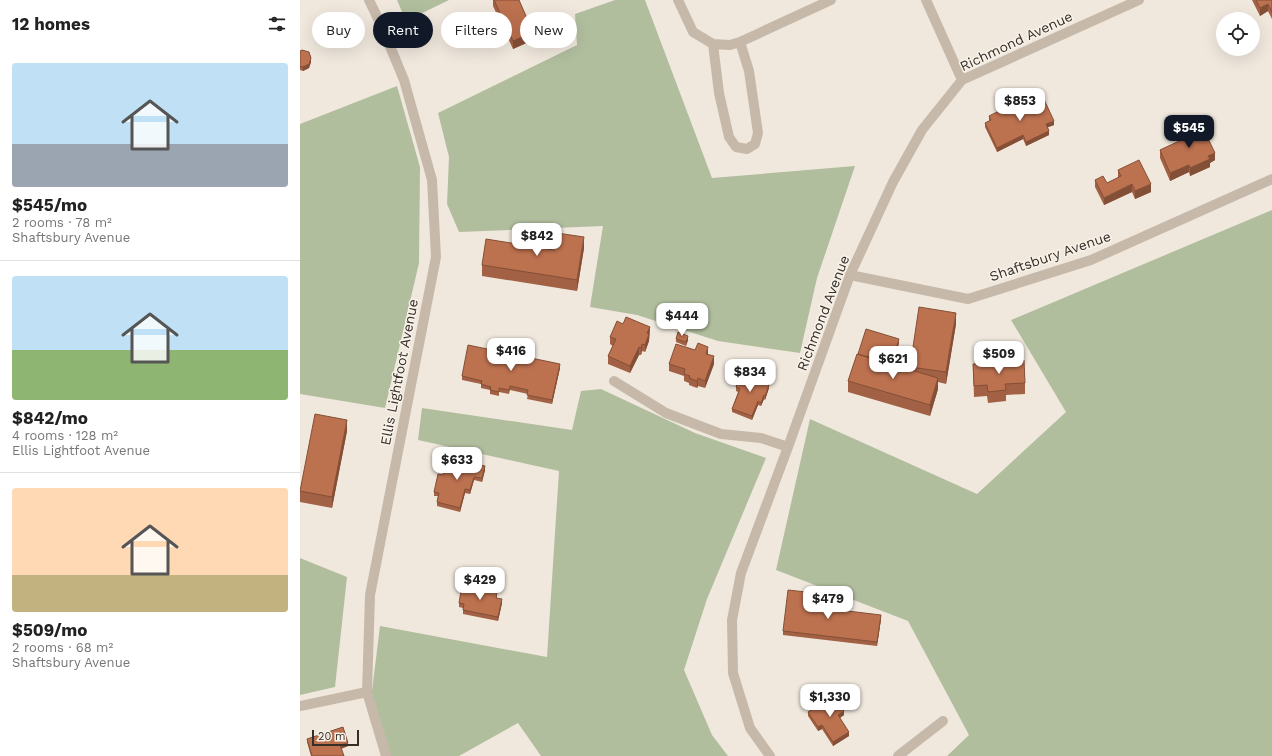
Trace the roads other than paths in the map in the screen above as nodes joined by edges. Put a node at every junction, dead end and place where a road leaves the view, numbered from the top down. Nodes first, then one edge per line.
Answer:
1 (369, 0) edge
2 (678, 0) edge
3 (832, 0) edge
4 (926, 0) edge
5 (1139, 0) edge
6 (740, 42) junction
7 (713, 44) junction
8 (962, 80) junction
9 (1272, 179) edge
10 (850, 275) junction
11 (614, 381) dead end
12 (788, 448) junction
13 (367, 692) junction
14 (300, 706) edge
15 (943, 721) dead end
16 (386, 756) edge
17 (770, 756) edge
18 (898, 756) edge

1 - 13 street, Ellis Lightfoot Avenue
2 - 7 street
3 - 6 street
4 - 8 street
5 - 8 street, Richmond Avenue
6 - 7 street
6 - 7 street
8 - 10 street, Richmond Avenue
9 - 10 street, Shaftsbury Avenue
10 - 12 street, Richmond Avenue
11 - 12 street
12 - 17 street, Richmond Avenue
13 - 14 street
13 - 16 street, Ellis Lightfoot Avenue
15 - 18 street

